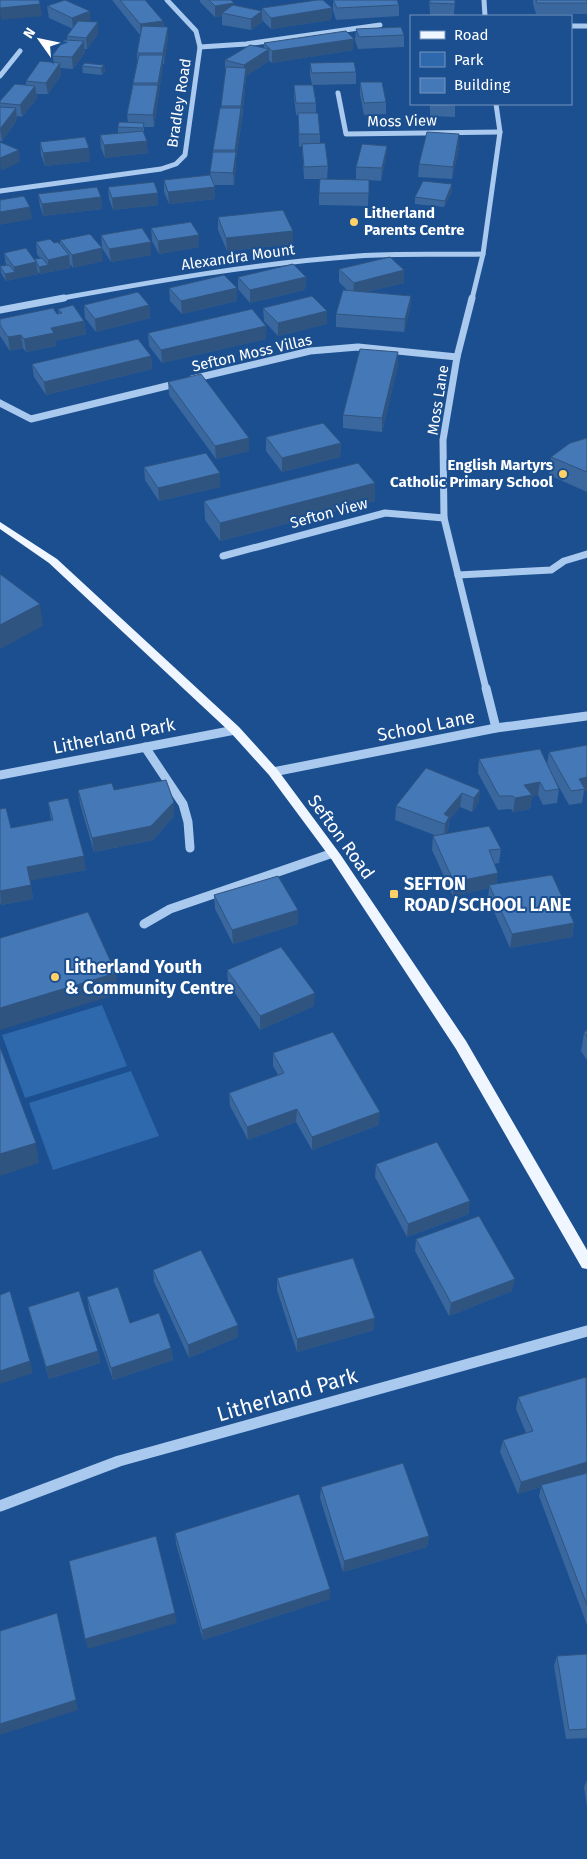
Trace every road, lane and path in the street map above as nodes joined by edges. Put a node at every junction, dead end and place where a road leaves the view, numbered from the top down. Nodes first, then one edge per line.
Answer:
1 (167, 0) edge
2 (484, 0) edge
3 (485, 15) edge
4 (380, 25) dead end
5 (572, 26) edge
6 (587, 26) edge
7 (200, 47) junction
8 (20, 51) dead end
9 (0, 76) edge
10 (338, 92) dead end
11 (496, 105) edge
12 (500, 132) junction
13 (0, 191) edge
14 (483, 254) junction
15 (0, 310) edge
16 (457, 357) junction
17 (0, 404) edge
18 (444, 518) junction
19 (0, 524) edge
20 (587, 554) edge
21 (223, 556) dead end
22 (458, 575) junction
23 (587, 716) edge
24 (496, 728) junction
25 (235, 730) junction
26 (146, 747) junction
27 (273, 772) junction
28 (0, 775) edge
29 (190, 848) dead end
30 (333, 853) junction
31 (144, 924) dead end
32 (587, 1264) edge
33 (587, 1331) edge
34 (0, 1506) edge

1 - 7 street
2 - 3 street
4 - 7 street, Bradley Road
5 - 6 street
7 - 13 street, Bradley Road
8 - 9 street
10 - 12 street, Moss View
11 - 12 street, Moss Lane
12 - 14 street, Moss Lane
14 - 15 street, Alexandra Mount
14 - 16 street, Moss Lane
16 - 17 street, Sefton Moss Villas
16 - 18 street, Moss Lane
18 - 21 street, Sefton View
18 - 22 street, Moss Lane
19 - 25 main road, Sefton Road
20 - 22 street
22 - 24 street, Moss Lane
23 - 24 street, School Lane
24 - 27 street, School Lane
25 - 26 street, Litherland Park
25 - 27 main road, Sefton Road
26 - 28 street, Litherland Park
26 - 29 street
27 - 30 main road, Sefton Road
30 - 31 street
30 - 32 main road, Sefton Road
33 - 34 street, Litherland Park

